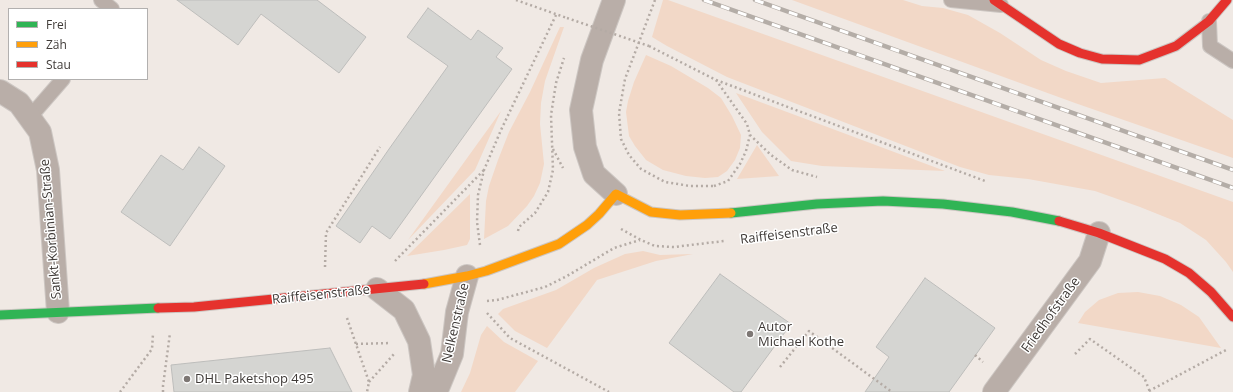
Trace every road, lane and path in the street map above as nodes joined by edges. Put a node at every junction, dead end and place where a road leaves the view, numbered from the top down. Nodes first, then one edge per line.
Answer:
1 (101, 0) edge
2 (516, 0) edge
3 (614, 0) edge
4 (655, 0) edge
5 (951, 0) edge
6 (1227, 0) edge
7 (998, 2) edge
8 (111, 8) edge
9 (556, 15) junction
10 (1209, 21) junction
11 (1233, 61) edge
12 (62, 80) edge
13 (716, 80) junction
14 (0, 91) edge
15 (30, 117) junction
16 (750, 135) junction
17 (380, 148) dead end
18 (553, 149) dead end
19 (641, 169) dead end
20 (484, 170) junction
21 (819, 177) dead end
22 (989, 183) dead end
23 (714, 186) dead end
24 (616, 194) junction
25 (519, 227) dead end
26 (1099, 233) junction
27 (727, 241) dead end
28 (393, 263) dead end
29 (324, 272) dead end
30 (477, 273) junction
31 (377, 289) junction
32 (58, 312) junction
33 (487, 313) dead end
34 (0, 315) edge
35 (346, 316) dead end
36 (1233, 317) edge
37 (170, 333) dead end
38 (153, 334) dead end
39 (397, 343) dead end
40 (356, 344) junction
41 (399, 348) dead end
42 (1226, 350) dead end
43 (1075, 354) dead end
44 (975, 355) dead end
45 (982, 361) dead end
46 (780, 367) dead end
47 (369, 382) junction
48 (1150, 391) edge
49 (120, 392) edge
50 (163, 392) edge
51 (367, 392) edge
52 (420, 392) edge
53 (435, 392) edge
54 (610, 392) edge
55 (892, 392) edge
56 (994, 392) edge

1 - 8 lane
2 - 9 path
3 - 24 street, Raiffeisenstraße
4 - 19 path
5 - 7 lane
6 - 10 street
7 - 10 street
9 - 13 path, bridge
9 - 20 path
10 - 11 lane
12 - 15 lane
13 - 16 path
13 - 22 path
14 - 15 street, Sankt-Korbinian-Straße
15 - 32 street, Sankt-Korbinian-Straße
16 - 21 path
16 - 23 path
17 - 29 path
18 - 25 path
20 - 28 path
20 - 30 path
24 - 26 street, Raiffeisenstraße
24 - 30 street, Raiffeisenstraße
26 - 36 street, Raiffeisenstraße
26 - 56 street, Friedhofstraße
27 - 30 path, Raiffeisenstraße
30 - 31 street, Raiffeisenstraße
30 - 53 street, Nelkenstraße
31 - 32 street, Raiffeisenstraße
31 - 52 street, Nelkenstraße
32 - 34 street, Raiffeisenstraße
33 - 54 path
35 - 40 path
37 - 50 path
38 - 49 path
39 - 40 path
40 - 47 path
41 - 47 path
42 - 48 path
43 - 48 path
44 - 45 path
46 - 55 path
47 - 51 path

